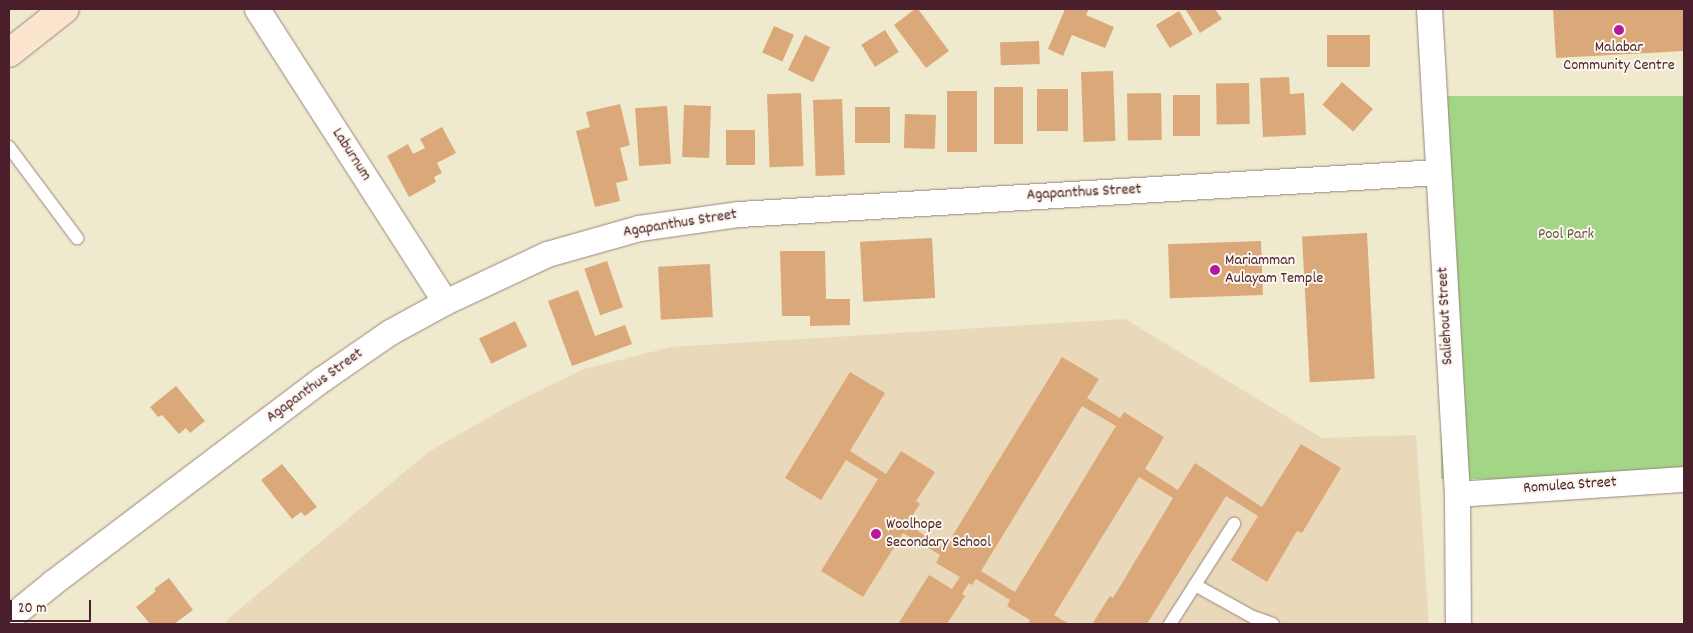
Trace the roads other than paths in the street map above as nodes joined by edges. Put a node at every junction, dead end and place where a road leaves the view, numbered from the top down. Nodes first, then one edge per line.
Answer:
1 (65, 9) edge
2 (257, 9) edge
3 (1429, 9) edge
4 (9, 53) edge
5 (9, 147) edge
6 (1437, 172) junction
7 (77, 238) dead end
8 (445, 302) junction
9 (1684, 479) edge
10 (1456, 494) junction
11 (1234, 524) dead end
12 (1195, 585) junction
13 (9, 618) edge
14 (1170, 624) edge
15 (1273, 624) edge
16 (1458, 624) edge

1 - 4 street
2 - 8 street, Laburnum
3 - 6 street, Saliehout Street
5 - 7 lane
6 - 8 street, Agapanthus Street
6 - 10 street, Saliehout Street
8 - 13 street, Agapanthus Street
9 - 10 street, Romulea Street
10 - 16 street, Saliehout Street
11 - 12 lane
12 - 14 lane
12 - 15 lane

